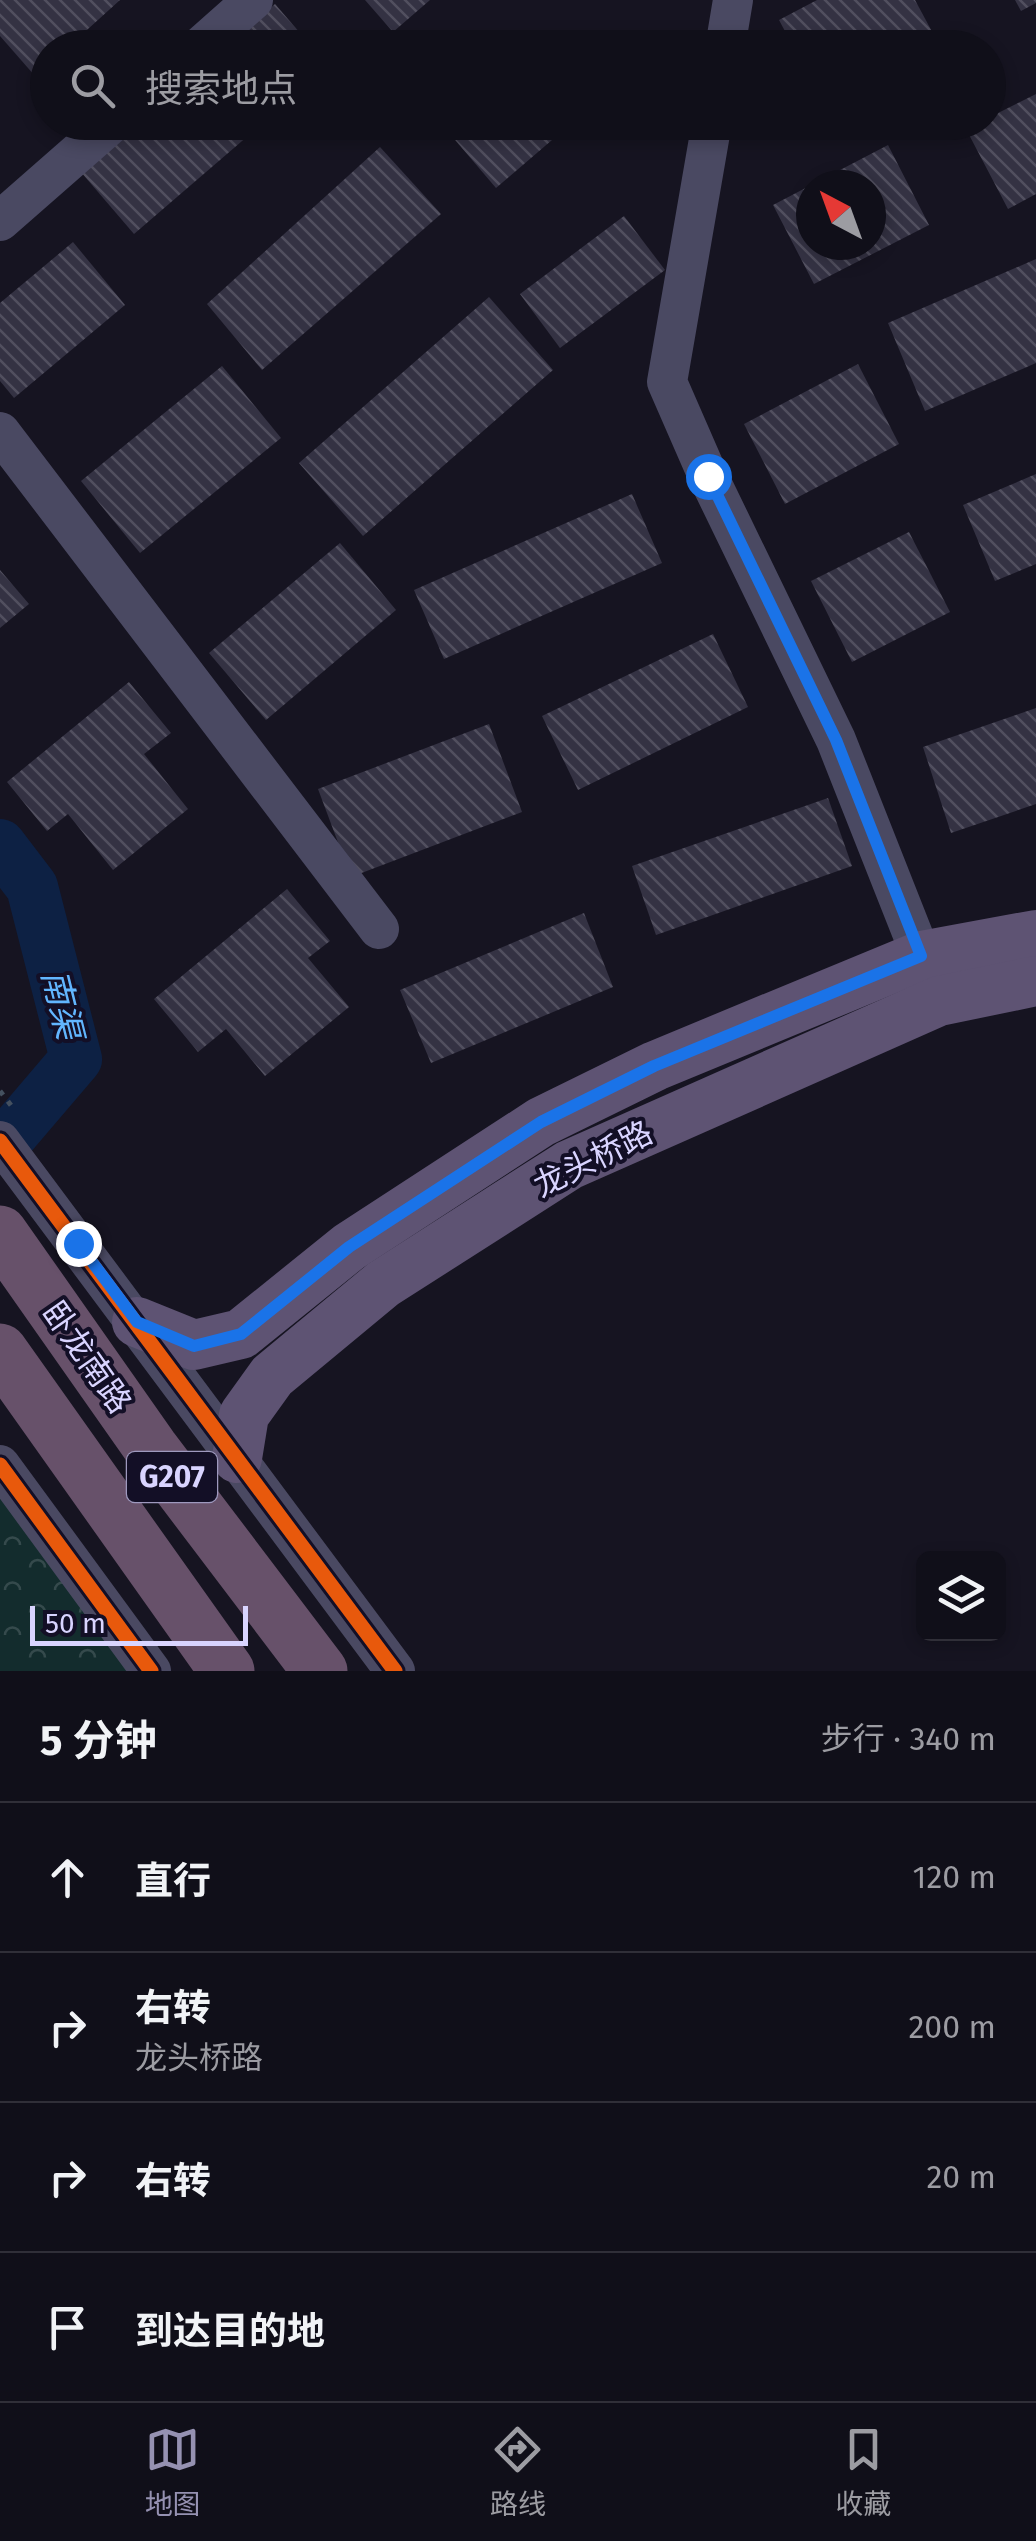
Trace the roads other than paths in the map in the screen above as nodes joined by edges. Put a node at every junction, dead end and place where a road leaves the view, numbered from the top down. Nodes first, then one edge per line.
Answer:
1 (253, 0) edge
2 (733, 0) edge
3 (219, 30) edge
4 (728, 30) edge
5 (92, 140) edge
6 (709, 140) edge
7 (0, 221) edge
8 (0, 432) edge
9 (380, 929) dead end
10 (1036, 935) edge
11 (930, 978) junction
12 (1036, 980) edge
13 (0, 1141) edge
14 (0, 1233) edge
15 (137, 1322) junction
16 (0, 1351) edge
17 (238, 1458) junction
18 (0, 1465) edge
19 (152, 1671) edge
20 (227, 1671) edge
21 (320, 1671) edge
22 (395, 1671) edge

1 - 3 street
2 - 4 street
5 - 7 street
6 - 11 street
8 - 9 street
10 - 11 main road, 龙头桥路
11 - 12 main road, 龙头桥路
11 - 15 main road, 龙头桥路
11 - 17 main road, 龙头桥路
13 - 15 street
14 - 21 highway, 卧龙南路 / G207
15 - 17 street
16 - 20 highway, 卧龙南路 / G207
17 - 22 street
18 - 19 street

